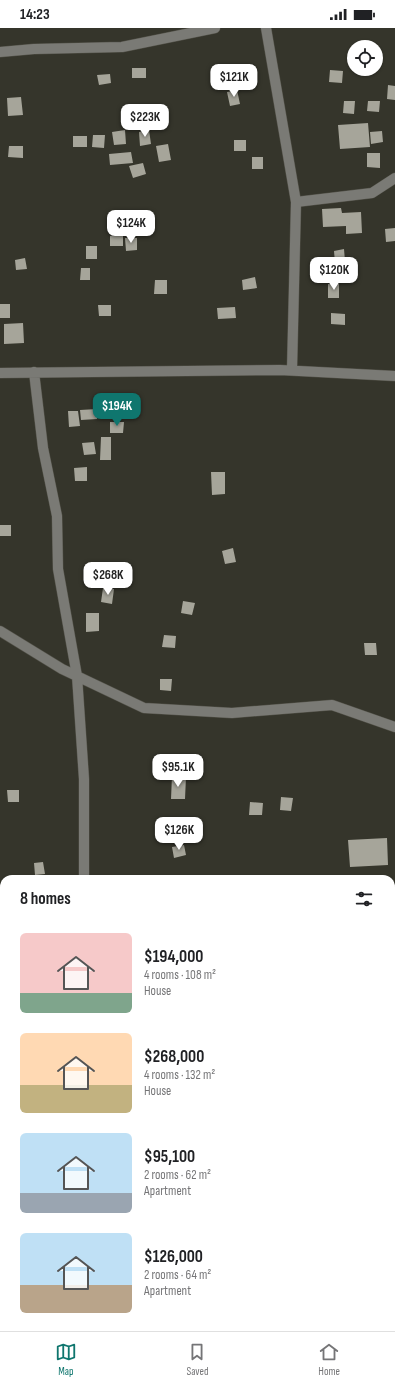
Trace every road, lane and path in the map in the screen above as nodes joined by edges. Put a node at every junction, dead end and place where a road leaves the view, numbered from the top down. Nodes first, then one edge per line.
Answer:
1 (215, 28) edge
2 (266, 28) edge
3 (0, 52) edge
4 (395, 178) edge
5 (296, 202) junction
6 (292, 370) junction
7 (34, 372) junction
8 (0, 373) edge
9 (395, 376) edge
10 (0, 631) edge
11 (77, 676) junction
12 (395, 727) edge
13 (84, 875) edge

1 - 3 street
2 - 5 street
4 - 5 street
5 - 6 street
6 - 7 street
6 - 9 street
7 - 8 street
7 - 11 street
10 - 11 street
11 - 12 street
11 - 13 street

